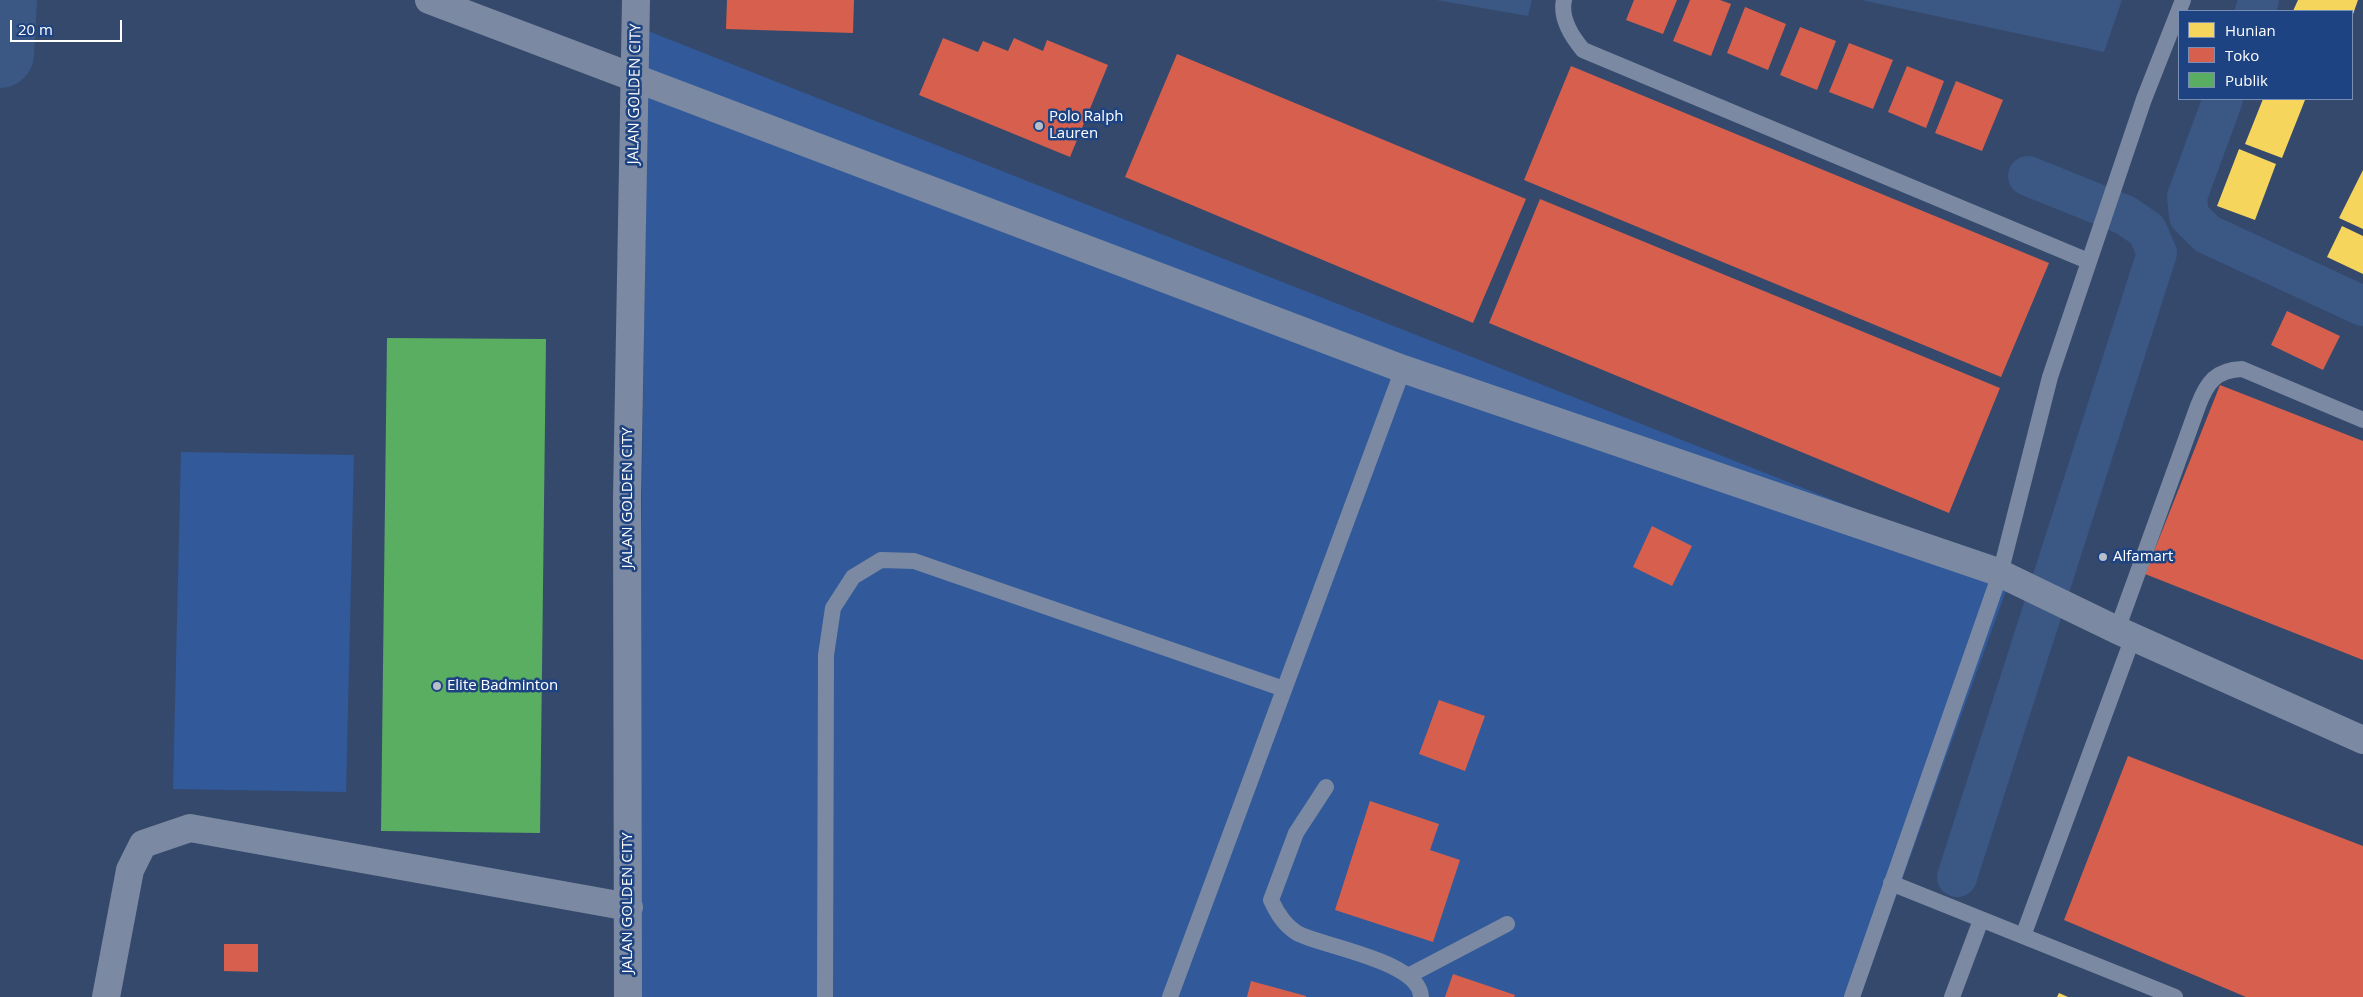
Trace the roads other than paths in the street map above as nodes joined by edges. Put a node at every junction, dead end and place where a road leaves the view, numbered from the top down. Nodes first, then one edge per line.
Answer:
1 (429, 0) edge
2 (636, 0) edge
3 (1564, 0) edge
4 (2178, 13) edge
5 (635, 79) junction
6 (2090, 258) junction
7 (1403, 368) junction
8 (2363, 420) edge
9 (2000, 574) junction
10 (2116, 629) junction
11 (1284, 689) junction
12 (2363, 740) edge
13 (1326, 787) dead end
14 (1891, 884) junction
15 (629, 907) junction
16 (1981, 920) junction
17 (1506, 924) dead end
18 (2023, 936) junction
19 (1408, 976) junction
20 (106, 997) edge
21 (628, 997) edge
22 (825, 997) edge
23 (1170, 997) edge
24 (1421, 997) edge
25 (1852, 997) edge
26 (1952, 997) edge
27 (2175, 997) edge

1 - 5 street
2 - 5 street, JALAN GOLDEN CITY
3 - 6 lane
4 - 6 lane
5 - 7 street
5 - 15 street, JALAN GOLDEN CITY
6 - 9 lane
7 - 9 street
7 - 11 lane
8 - 10 lane
9 - 10 street
9 - 14 lane
10 - 12 street
10 - 18 lane
11 - 22 lane
11 - 23 lane
13 - 19 lane
14 - 16 lane
14 - 25 lane
15 - 20 street
15 - 21 street, JALAN GOLDEN CITY
16 - 18 lane
16 - 26 lane
17 - 19 lane
18 - 27 lane
19 - 24 lane

